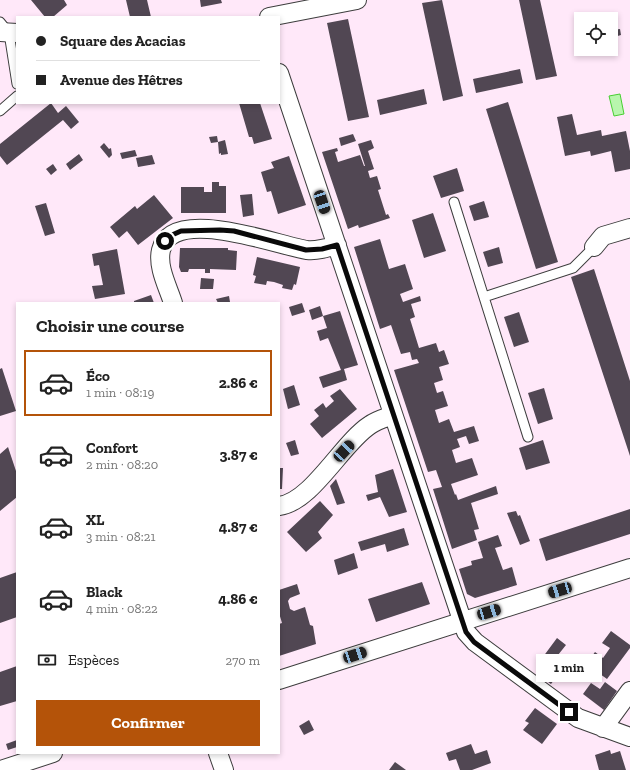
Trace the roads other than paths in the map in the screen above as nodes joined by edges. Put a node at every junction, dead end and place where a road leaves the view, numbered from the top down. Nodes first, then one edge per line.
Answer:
1 (357, 0) edge
2 (304, 6) edge
3 (272, 16) edge
4 (6, 30) edge
5 (280, 76) edge
6 (16, 79) edge
7 (16, 97) edge
8 (0, 111) edge
9 (454, 202) dead end
10 (630, 228) edge
11 (337, 245) junction
12 (594, 246) joint
13 (484, 297) junction
14 (173, 302) edge
15 (393, 415) junction
16 (528, 437) dead end
17 (280, 506) edge
18 (630, 568) edge
19 (461, 621) junction
20 (280, 680) edge
21 (630, 691) edge
22 (603, 728) junction
23 (630, 737) edge
24 (50, 754) edge
25 (218, 754) edge
26 (0, 770) edge
27 (224, 770) edge

1 - 2 street
2 - 3 street
4 - 6 lane
5 - 11 street
7 - 8 lane
9 - 13 lane
10 - 12 street
11 - 14 street
11 - 15 street
12 - 13 lane
13 - 16 lane
15 - 17 street
15 - 19 street
18 - 19 street
19 - 20 street
19 - 22 street
21 - 22 street
22 - 23 street
24 - 26 street
25 - 27 street

